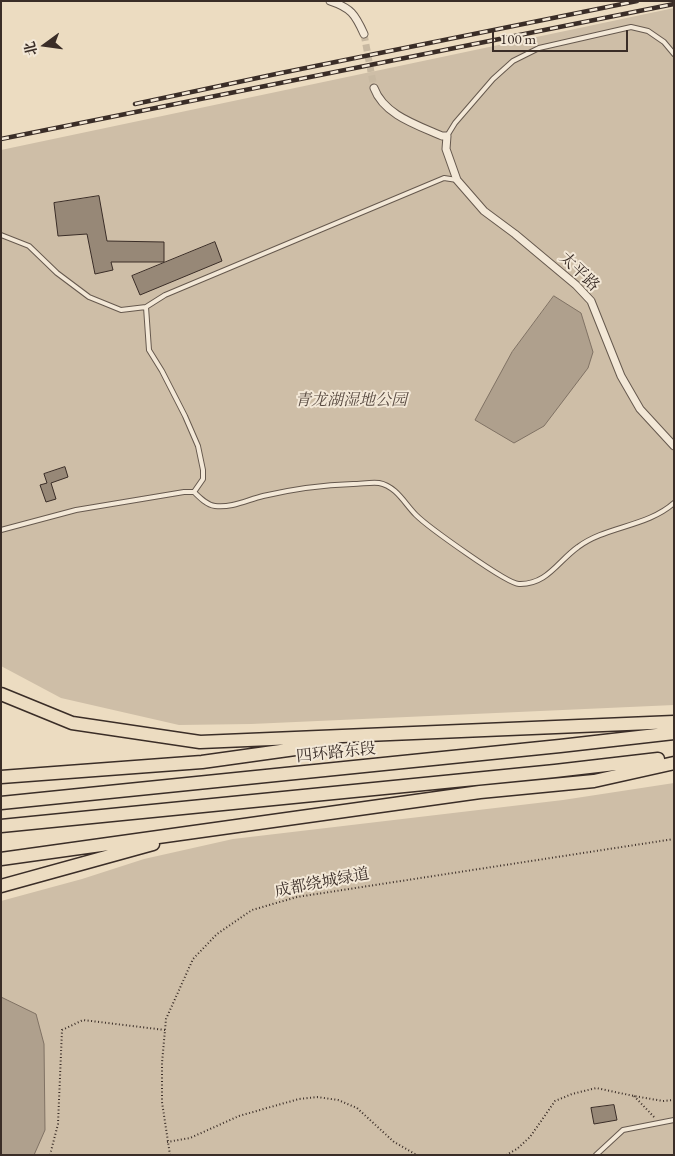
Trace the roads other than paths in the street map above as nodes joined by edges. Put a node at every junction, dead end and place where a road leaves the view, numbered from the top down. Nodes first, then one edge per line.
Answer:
1 (330, 1) edge
2 (364, 34) tunnel mouth
3 (674, 54) edge
4 (374, 88) tunnel mouth
5 (447, 136) junction
6 (457, 180) junction
7 (1, 236) edge
8 (146, 307) junction
9 (674, 446) edge
10 (194, 492) junction
11 (674, 503) edge
12 (1, 530) edge
13 (1, 694) edge
14 (674, 722) edge
15 (674, 733) edge
16 (405, 734) junction
17 (674, 758) edge
18 (674, 763) edge
19 (1, 777) edge
20 (1, 803) edge
21 (1, 826) edge
22 (214, 829) junction
23 (1, 859) edge
24 (1, 886) edge
25 (674, 1120) edge
26 (596, 1155) edge

1 - 2 street
3 - 5 lane
4 - 5 street
5 - 6 street, 太平路
6 - 8 lane
6 - 9 street, 太平路
7 - 8 lane
8 - 10 lane
10 - 11 lane
10 - 12 lane
13 - 16 highway
14 - 16 highway
15 - 20 highway, 四环路东段
16 - 19 highway
17 - 21 highway
18 - 22 highway
22 - 23 highway
22 - 24 highway
25 - 26 lane

